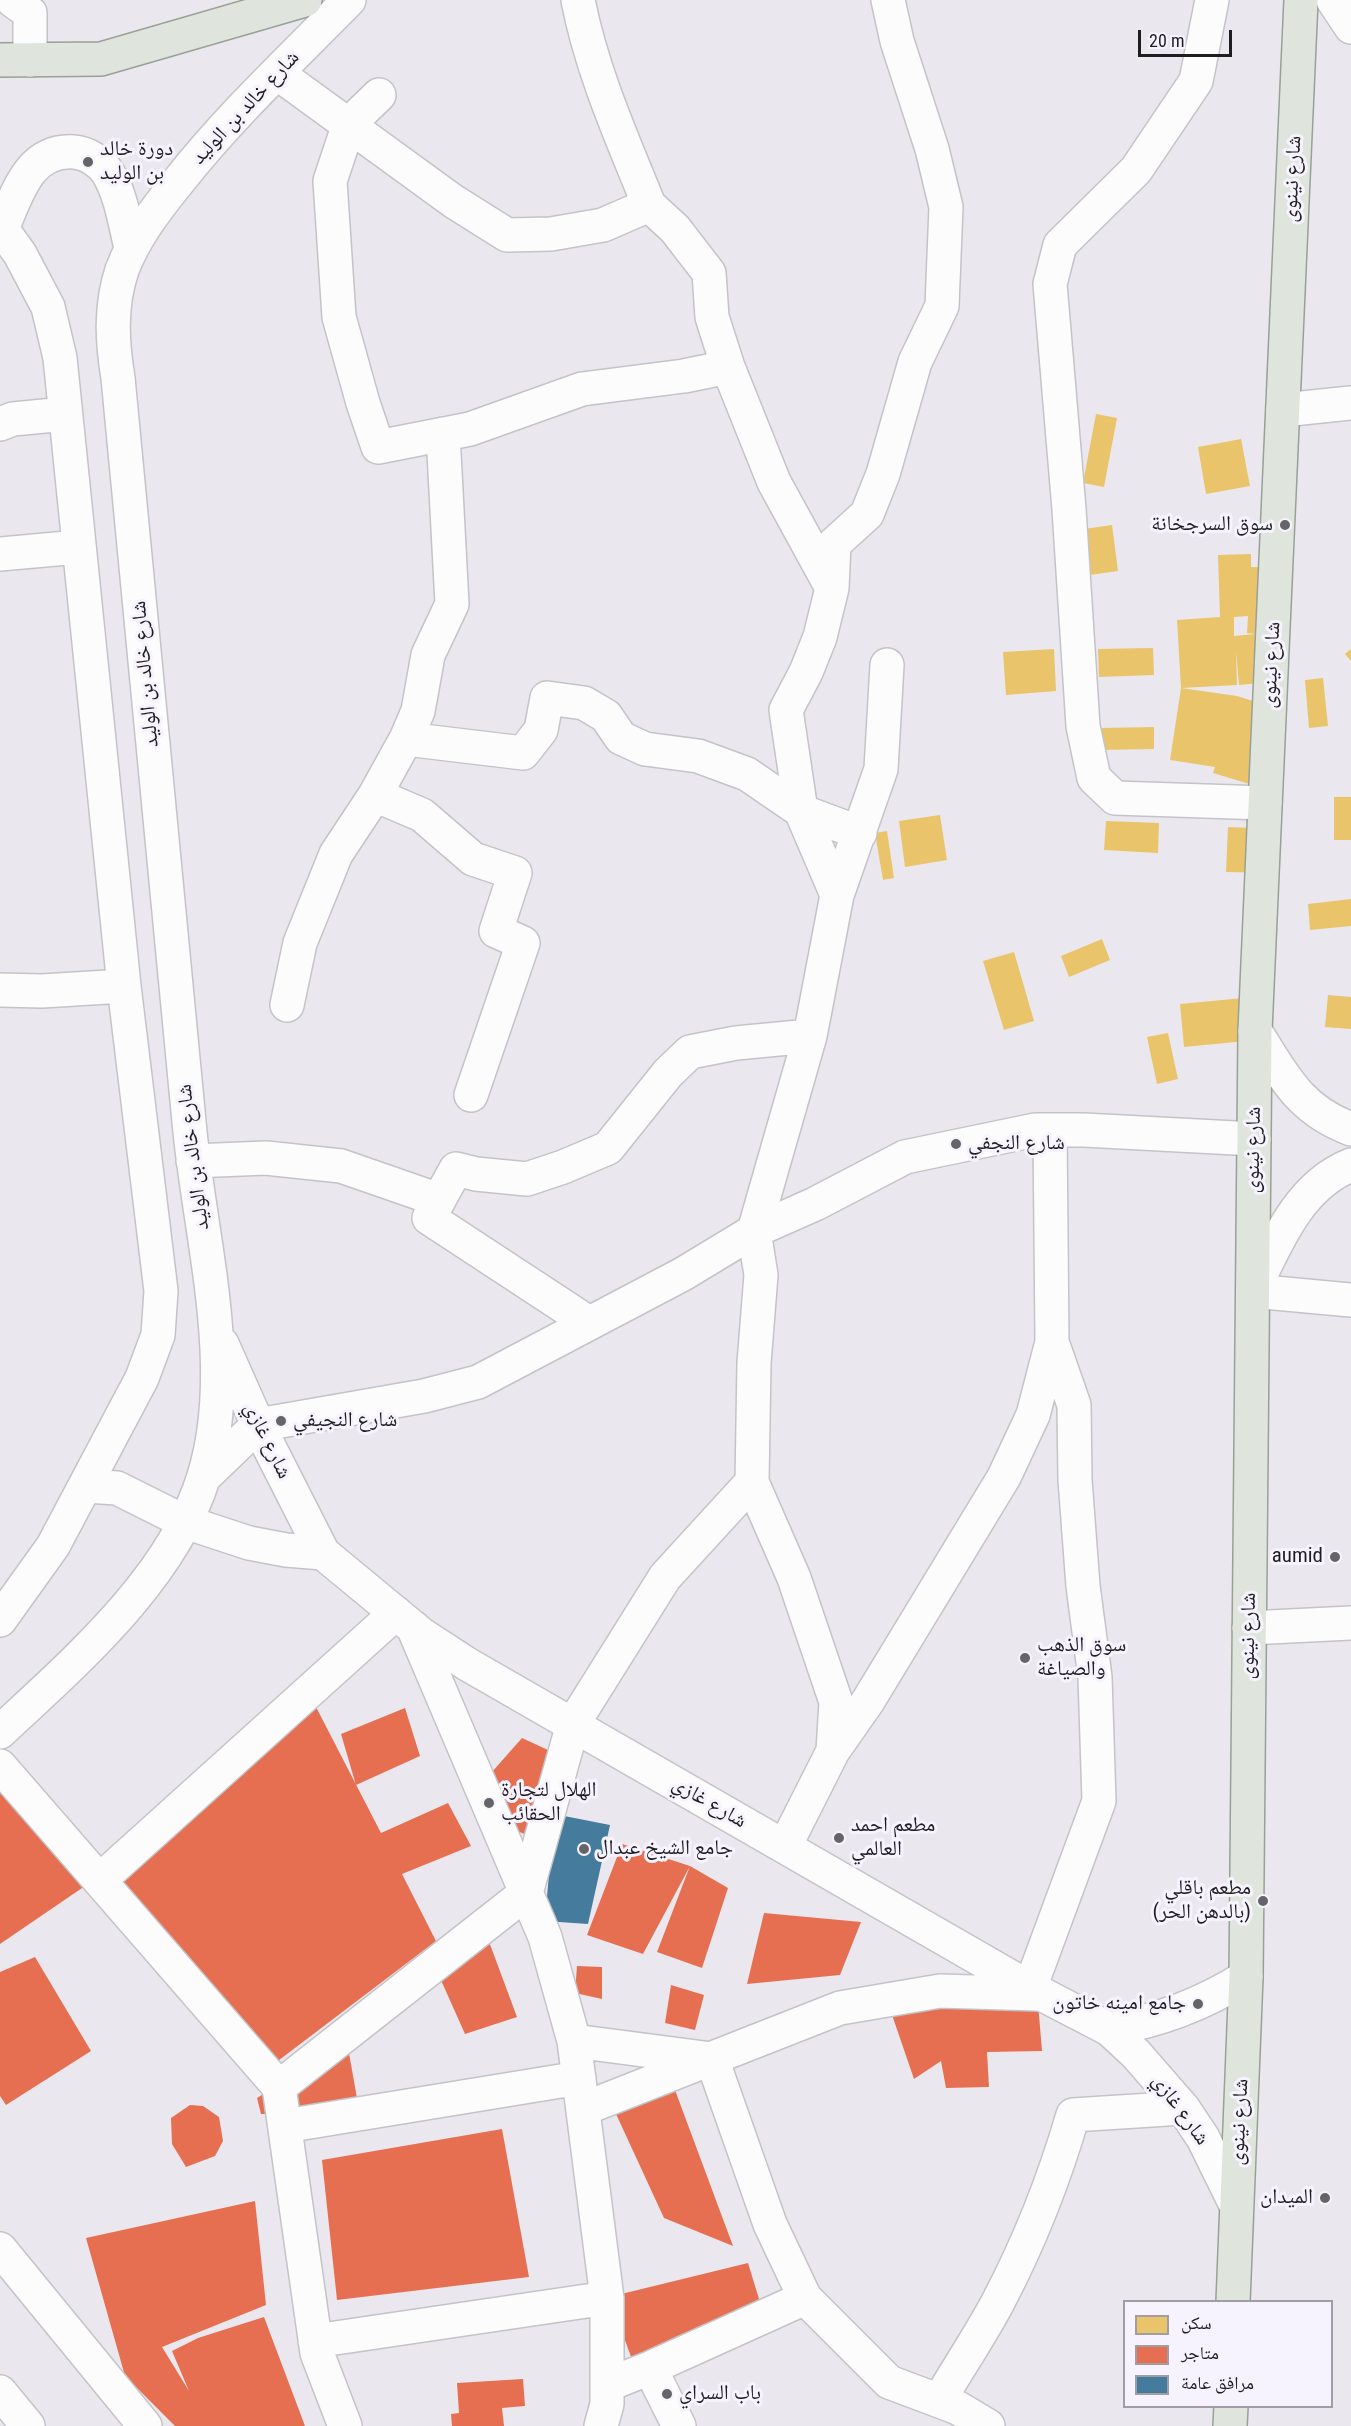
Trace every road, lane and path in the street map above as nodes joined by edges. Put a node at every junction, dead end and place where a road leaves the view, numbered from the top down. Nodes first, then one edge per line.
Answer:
1 (12, 0) edge
2 (305, 0) edge
3 (349, 0) edge
4 (578, 0) edge
5 (888, 0) edge
6 (1212, 0) edge
7 (1302, 0) edge
8 (1333, 0) edge
9 (1351, 27) edge
10 (15, 60) edge
11 (277, 73) junction
12 (379, 94) dead end
13 (349, 124) junction
14 (649, 205) junction
15 (1, 228) edge
16 (131, 248) junction
17 (728, 367) junction
18 (1351, 403) edge
19 (1283, 410) junction
20 (65, 414) junction
21 (0, 424) edge
22 (443, 434) junction
23 (78, 547) junction
24 (0, 554) edge
25 (832, 588) junction
26 (887, 665) dead end
27 (406, 739) junction
28 (375, 795) junction
29 (1265, 803) junction
30 (801, 811) junction
31 (860, 833) junction
32 (837, 896) junction
33 (124, 986) junction
34 (0, 990) edge
35 (287, 1005) dead end
36 (1255, 1031) junction
37 (810, 1036) junction
38 (471, 1095) dead end
39 (1351, 1129) edge
40 (1050, 1130) junction
41 (1254, 1139) junction
42 (193, 1161) junction
43 (1351, 1165) edge
44 (439, 1200) junction
45 (754, 1231) junction
46 (1252, 1291) junction
47 (1351, 1300) edge
48 (589, 1323) junction
49 (214, 1326) junction
50 (1052, 1342) junction
51 (258, 1425) junction
52 (204, 1477) junction
53 (752, 1482) junction
54 (85, 1486) junction
55 (185, 1522) junction
56 (323, 1553) junction
57 (0, 1620) edge
58 (404, 1620) junction
59 (1351, 1623) edge
60 (1249, 1628) junction
61 (573, 1724) junction
62 (0, 1732) edge
63 (833, 1751) junction
64 (0, 1766) edge
65 (785, 1846) junction
66 (100, 1880) junction
67 (526, 1893) junction
68 (1246, 1977) junction
69 (1037, 1991) junction
70 (1109, 2029) junction
71 (574, 2041) junction
72 (712, 2059) junction
73 (279, 2087) junction
74 (581, 2093) junction
75 (1183, 2108) junction
76 (285, 2126) junction
77 (1235, 2203) junction
78 (0, 2249) edge
79 (607, 2298) junction
80 (805, 2298) junction
81 (1233, 2300) edge
82 (315, 2341) junction
83 (650, 2368) junction
84 (607, 2385) junction
85 (0, 2392) edge
86 (939, 2401) junction
87 (1231, 2408) edge
88 (28, 2426) edge
89 (146, 2426) edge
90 (345, 2426) edge
91 (601, 2426) edge
92 (679, 2426) edge
93 (988, 2426) edge
94 (1230, 2426) edge

1 - 10 street
2 - 10 main road
3 - 11 street, شارع خالد بن الوليد
4 - 14 street
5 - 25 street
6 - 29 street
7 - 19 main road, شارع نينوى
8 - 9 street
11 - 13 street
11 - 16 street, شارع خالد بن الوليد
12 - 13 street
13 - 14 street
13 - 22 street
14 - 17 street
15 - 16 street
15 - 20 street
16 - 42 street, شارع خالد بن الوليد
17 - 22 street
17 - 25 street
18 - 19 street
19 - 29 main road, شارع نينوى
20 - 21 street
20 - 23 street
22 - 27 street
23 - 24 street
23 - 33 street
25 - 30 street
26 - 31 street
27 - 28 street
27 - 30 street
28 - 35 street
28 - 38 street
29 - 36 main road, شارع نينوى
30 - 31 street
30 - 32 street
31 - 32 street
32 - 37 street
33 - 34 street
33 - 54 street
36 - 39 street
36 - 41 main road, شارع نينوى
37 - 44 street
37 - 45 street
40 - 41 street
40 - 45 street
40 - 50 street
41 - 46 main road, شارع نينوى
42 - 44 street
42 - 49 street, شارع خالد بن الوليد
43 - 46 street
44 - 48 street
45 - 48 street
45 - 53 street
46 - 47 street
46 - 60 main road, شارع نينوى
48 - 51 street
49 - 51 street, شارع غازي
49 - 52 street, شارع خالد بن الوليد
50 - 63 street
50 - 69 street
51 - 52 street
51 - 56 street, شارع غازي
52 - 55 street
53 - 61 street
53 - 63 street
54 - 55 street
54 - 57 street
55 - 56 street
55 - 62 street
56 - 58 street, شارع غازي
58 - 61 street, شارع غازي
58 - 66 street
58 - 67 street
59 - 60 street
60 - 68 main road, شارع نينوى
61 - 65 street, شارع غازي
61 - 67 street
63 - 65 street
64 - 66 street
65 - 69 street, شارع غازي
66 - 73 street
67 - 71 street
67 - 73 street
68 - 70 street
68 - 77 main road, شارع نينوى
69 - 70 street, شارع غازي
69 - 72 street
70 - 75 street, شارع غازي
71 - 72 street
71 - 74 street
72 - 74 street
72 - 80 street
73 - 76 street
74 - 76 street
74 - 79 street
75 - 77 street, شارع غازي
75 - 86 street
76 - 82 street
77 - 81 main road, شارع نينوى
78 - 89 street
79 - 82 street
79 - 84 street
80 - 83 street
80 - 86 street
82 - 90 street
83 - 84 street
83 - 92 street
84 - 91 street
85 - 88 street
86 - 93 street
87 - 94 main road

